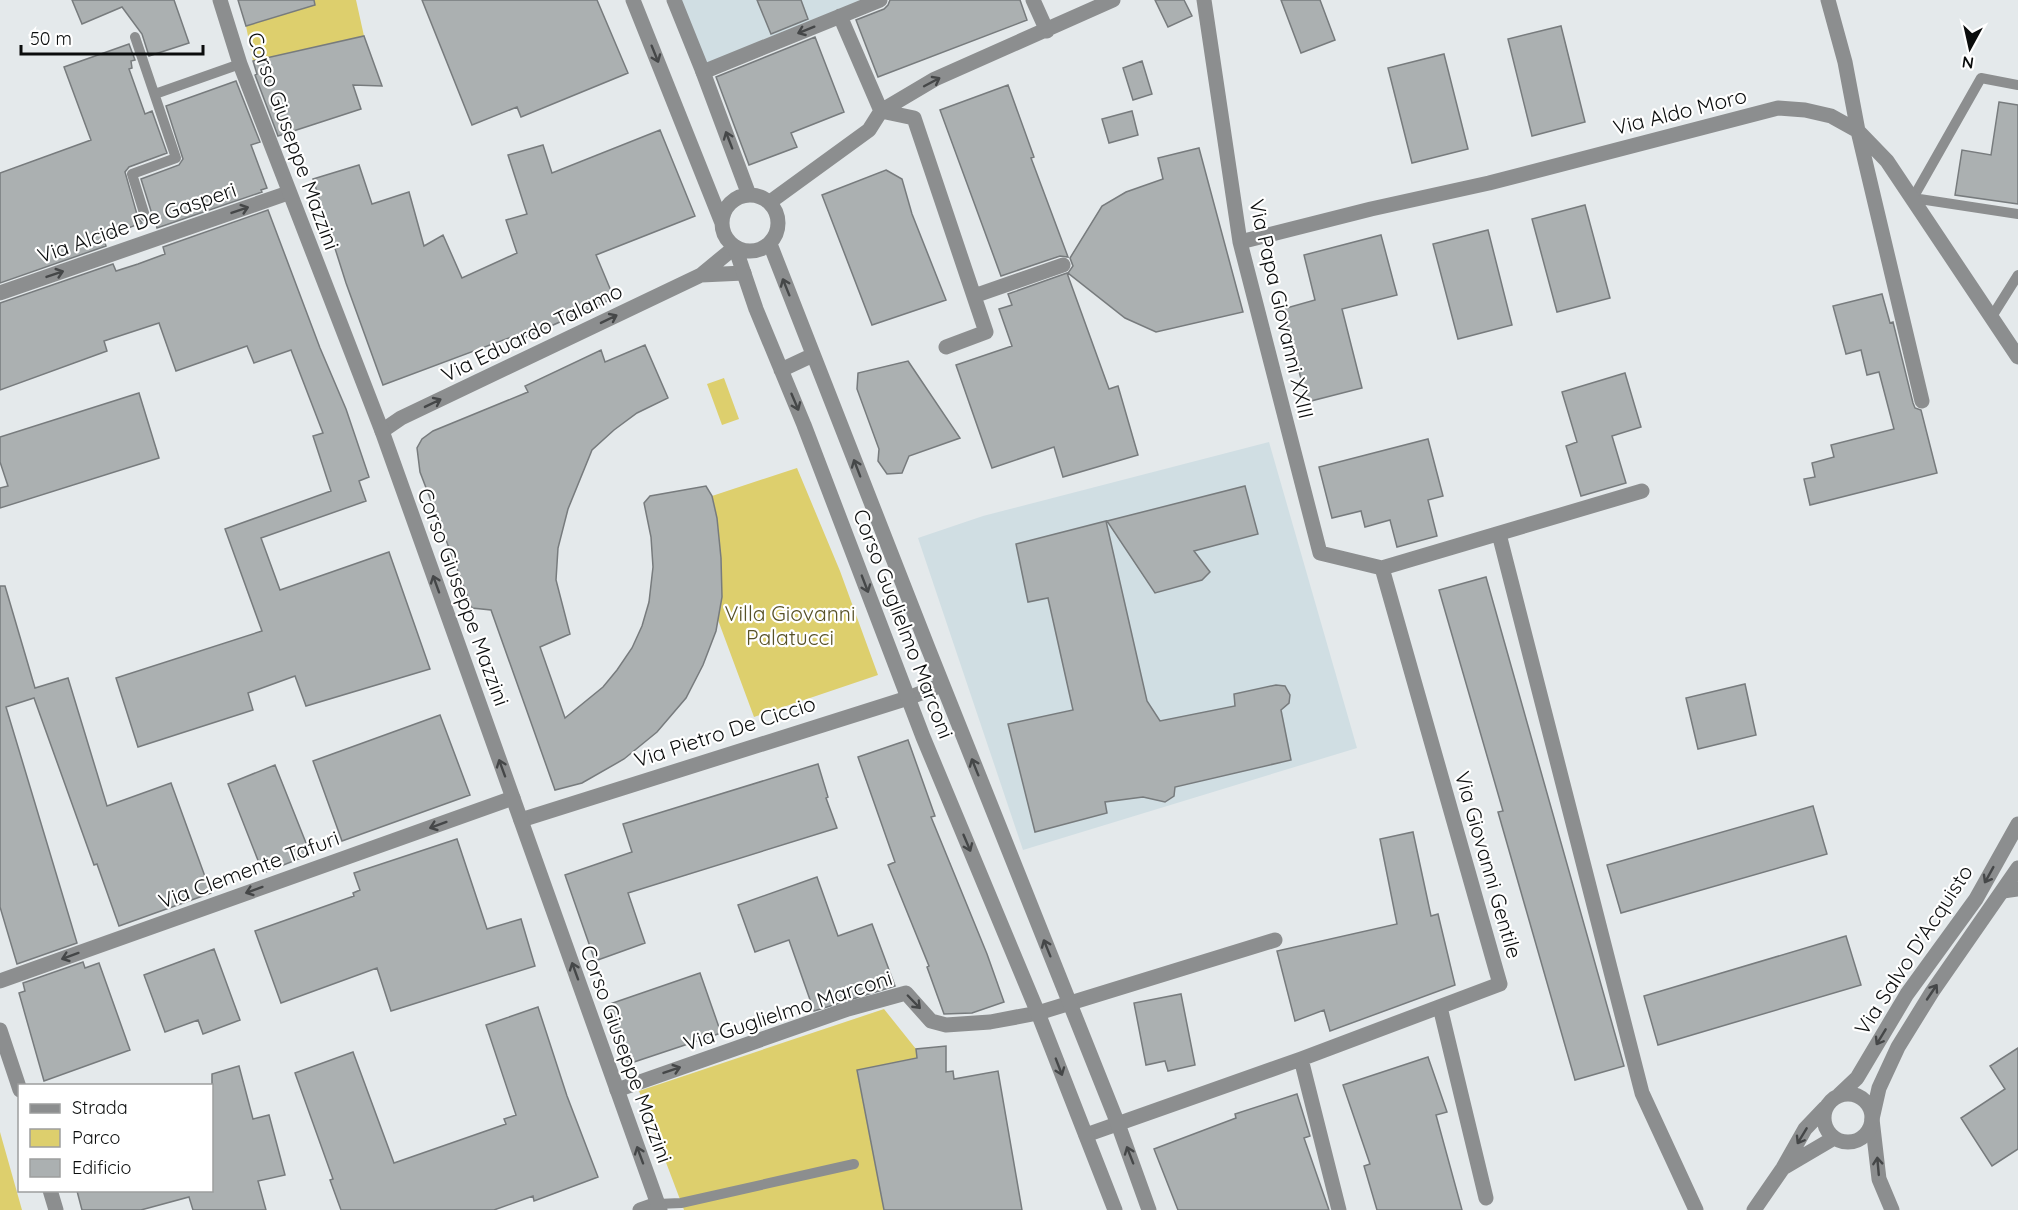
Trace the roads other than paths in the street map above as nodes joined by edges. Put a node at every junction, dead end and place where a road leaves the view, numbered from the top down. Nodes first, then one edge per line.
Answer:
1 (220, 0) edge
2 (633, 0) edge
3 (674, 0) edge
4 (880, 0) edge
5 (1033, 0) edge
6 (1113, 0) edge
7 (1204, 0) edge
8 (1828, 0) edge
9 (840, 16) junction
10 (1047, 31) junction
11 (135, 37) dead end
12 (240, 64) junction
13 (703, 72) junction
14 (2018, 85) edge
15 (154, 94) junction
16 (881, 111) junction
17 (1858, 130) junction
18 (288, 193) junction
19 (749, 195) junction
20 (1913, 198) junction
21 (770, 202) junction
22 (2018, 214) edge
23 (145, 216) dead end
24 (722, 223) junction
25 (1240, 242) junction
26 (770, 244) junction
27 (735, 247) junction
28 (1063, 265) dead end
29 (744, 273) junction
30 (701, 275) junction
31 (2018, 275) edge
32 (0, 293) edge
33 (974, 296) junction
34 (1991, 318) junction
35 (946, 347) dead end
36 (813, 355) junction
37 (2018, 357) edge
38 (781, 370) junction
39 (1922, 401) dead end
40 (382, 431) junction
41 (1642, 491) dead end
42 (1499, 534) junction
43 (1382, 568) junction
44 (942, 685) junction
45 (908, 698) junction
46 (513, 798) junction
47 (521, 820) junction
48 (2018, 824) edge
49 (2018, 868) edge
50 (2010, 890) edge
51 (1275, 940) dead end
52 (0, 981) edge
53 (1069, 1002) junction
54 (1440, 1006) junction
55 (1038, 1013) junction
56 (0, 1030) edge
57 (1301, 1059) junction
58 (18, 1084) edge
59 (617, 1090) junction
60 (1839, 1095) junction
61 (1825, 1108) junction
62 (1872, 1119) junction
63 (1118, 1124) junction
64 (1086, 1135) junction
65 (1834, 1138) junction
66 (854, 1164) dead end
67 (1783, 1168) junction
68 (50, 1192) edge
69 (1486, 1197) dead end
70 (659, 1207) edge
71 (56, 1210) edge
72 (640, 1210) edge
73 (1115, 1210) edge
74 (1149, 1210) edge
75 (1339, 1210) edge
76 (1696, 1210) edge
77 (1754, 1210) edge
78 (1892, 1210) edge

1 - 12 street, Corso Giuseppe Mazzini
2 -> 24 street
3 - 13 street
4 - 9 street
5 - 10 street
6 - 10 street
7 - 25 street, Via Papa Giovanni XXIII
8 - 17 street
9 -> 13 street
9 - 16 street
16 -> 10 street
11 - 15 lane
12 - 15 lane
12 - 18 street, Corso Giuseppe Mazzini
19 -> 13 street
14 - 20 lane
15 - 23 lane
16 - 21 street
16 - 33 street
17 - 20 street, Via Aldo Moro
17 - 25 street, Via Aldo Moro
17 - 39 street
32 -> 18 street, Via Alcide De Gasperi
18 - 40 street, Corso Giuseppe Mazzini
19 - 21 street
19 - 24 street
20 - 22 lane
20 - 34 street, Via Aldo Moro
21 - 26 street
24 - 27 street
25 - 43 street, Via Papa Giovanni XXIII
26 - 27 street
36 -> 26 street, Corso Guglielmo Marconi
27 - 29 street, Corso Guglielmo Marconi
27 - 30 street, Via Eduardo Talamo
28 - 33 street
29 - 30 street, Via Eduardo Talamo
29 - 38 street, Corso Guglielmo Marconi
40 -> 30 street, Via Eduardo Talamo
31 - 34 lane
33 - 35 street
34 - 37 street, Via Aldo Moro
36 - 38 street
44 -> 36 street, Corso Guglielmo Marconi
38 -> 45 street, Corso Guglielmo Marconi
46 -> 40 street, Corso Giuseppe Mazzini
41 - 42 street
42 - 43 street
42 - 76 street
43 - 54 street, Via Giovanni Gentile
44 - 45 street, Via Pietro De Ciccio
53 -> 44 street, Corso Guglielmo Marconi
45 - 47 street, Via Pietro De Ciccio
45 -> 55 street, Corso Guglielmo Marconi
46 - 47 street, Corso Giuseppe Mazzini
46 -> 52 street, Via Clemente Tafuri
59 -> 47 street, Corso Giuseppe Mazzini
48 -> 60 street, Via Salvo D'Acquisto
49 - 50 street, Via Salvo D'Acquisto
62 -> 50 street, Via Salvo D'Acquisto
51 - 53 street, Via Guglielmo Marconi
53 - 55 street, Via Guglielmo Marconi
53 - 63 street, Corso Guglielmo Marconi
54 - 57 street, Via Giovanni Gentile
54 - 69 street
59 -> 55 street, Via Guglielmo Marconi
55 -> 64 street, Corso Guglielmo Marconi
56 - 58 street
57 - 63 street, Via Giovanni Gentile
57 - 75 street
70 -> 59 street, Corso Giuseppe Mazzini
60 - 61 street, Via Salvo D'Acquisto
60 - 62 street
61 - 65 street
61 -> 67 street, Via Salvo D'Acquisto
62 - 65 street, Via Salvo D'Acquisto
78 -> 62 street
63 - 64 street, Via Giovanni Gentile
74 -> 63 street, Corso Guglielmo Marconi
64 - 73 street, Corso Guglielmo Marconi
65 - 67 street
66 - 70 lane
67 - 77 street
68 - 71 street
70 - 72 street

